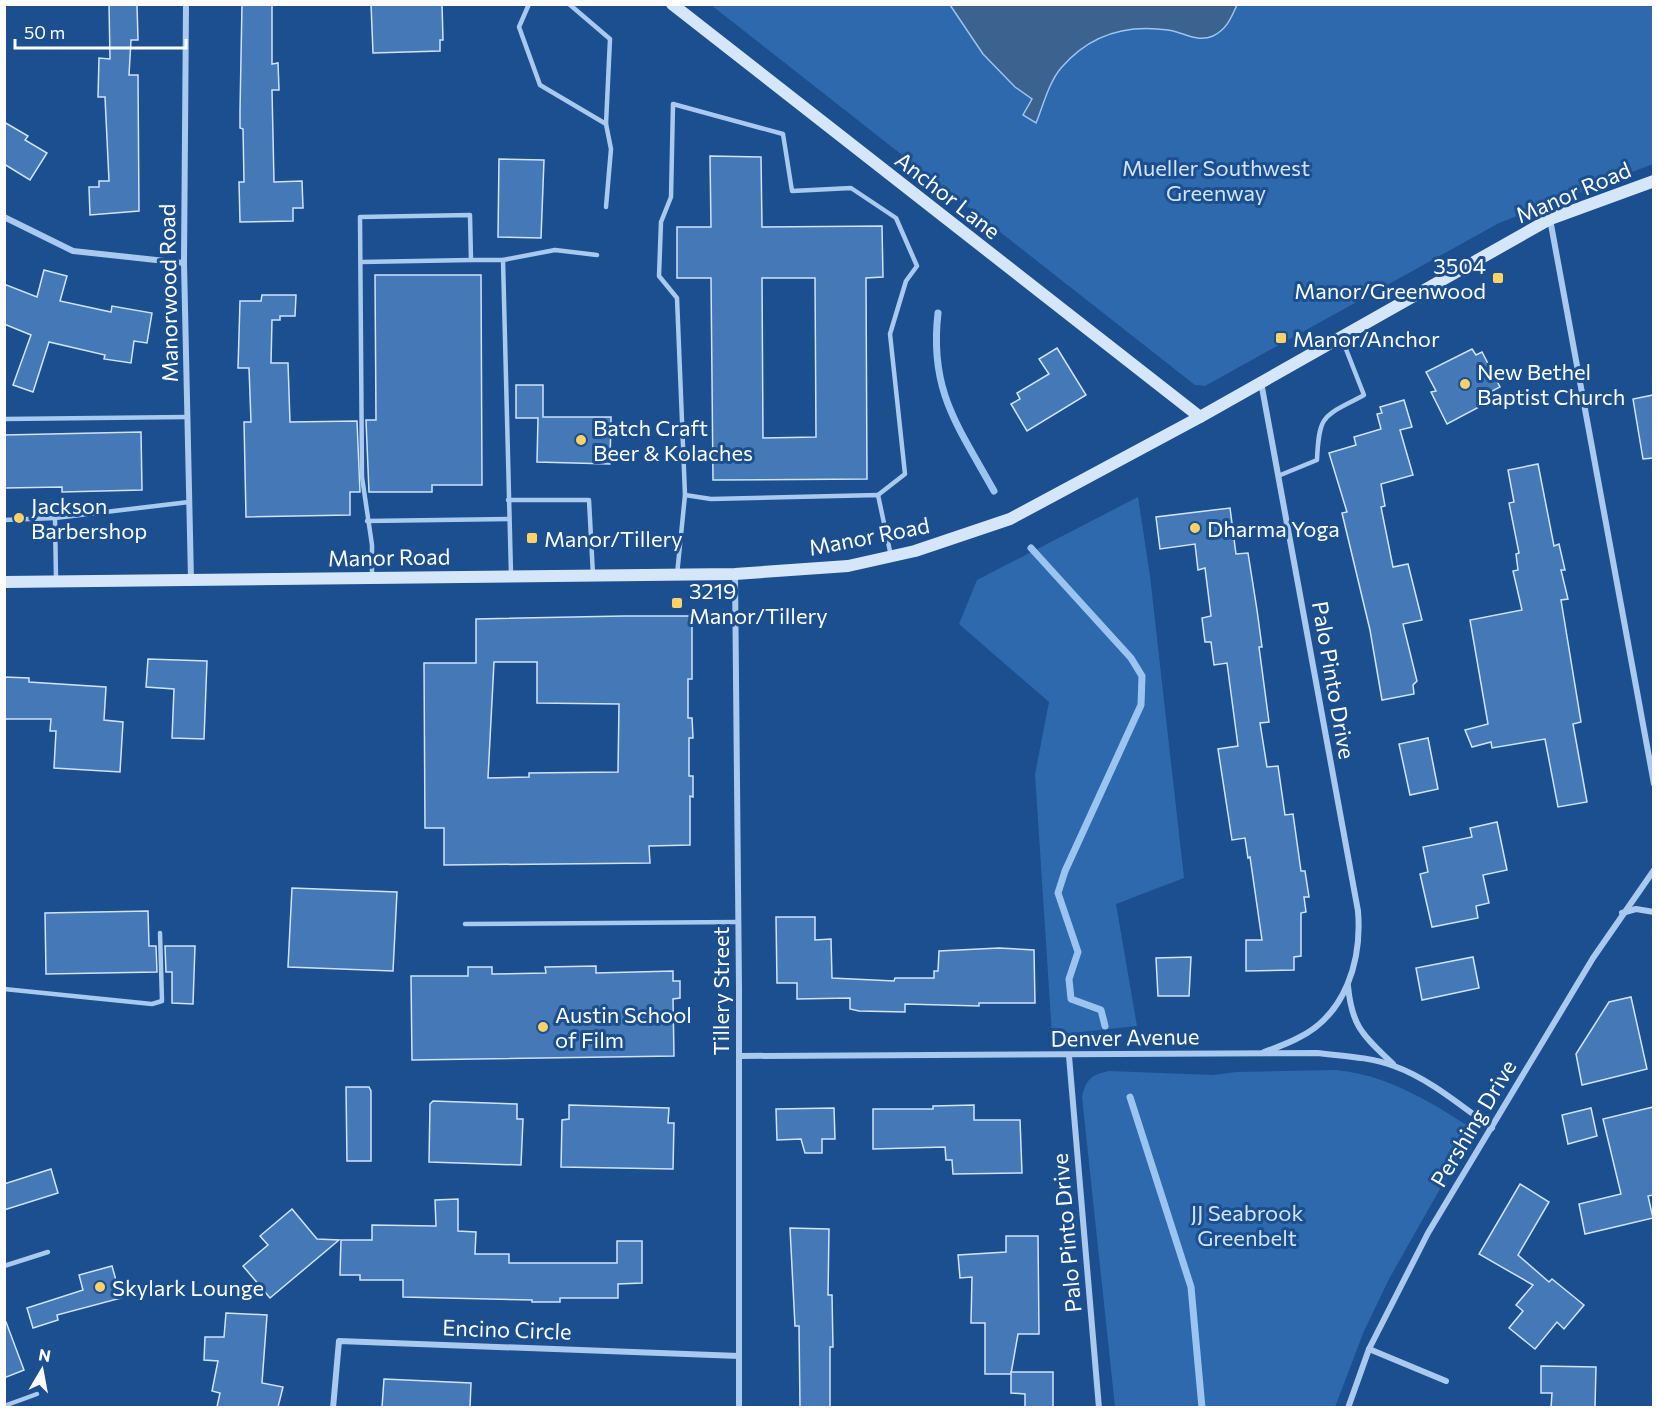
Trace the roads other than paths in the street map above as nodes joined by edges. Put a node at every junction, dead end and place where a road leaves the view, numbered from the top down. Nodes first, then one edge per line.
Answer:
1 (186, 4) edge
2 (529, 4) edge
3 (569, 4) edge
4 (672, 4) edge
5 (606, 124) junction
6 (1653, 181) edge
7 (606, 207) dead end
8 (4, 217) edge
9 (1550, 219) junction
10 (597, 255) dead end
11 (503, 260) junction
12 (471, 261) junction
13 (361, 262) junction
14 (184, 263) junction
15 (1341, 336) junction
16 (1261, 381) junction
17 (187, 417) junction
18 (1200, 417) junction
19 (4, 419) edge
20 (1278, 476) junction
21 (685, 495) junction
22 (878, 495) junction
23 (508, 500) junction
24 (189, 502) junction
25 (55, 519) junction
26 (509, 519) junction
27 (4, 520) edge
28 (366, 521) junction
29 (891, 556) junction
30 (735, 574) junction
31 (678, 575) junction
32 (593, 576) junction
33 (511, 577) junction
34 (372, 578) junction
35 (56, 581) junction
36 (191, 581) junction
37 (4, 582) edge
38 (1653, 784) edge
39 (1653, 870) edge
40 (1653, 912) edge
41 (1621, 914) junction
42 (738, 922) junction
43 (465, 924) dead end
44 (160, 933) dead end
45 (1348, 984) junction
46 (4, 989) edge
47 (1261, 1054) junction
48 (739, 1056) junction
49 (1069, 1056) junction
50 (1396, 1067) junction
51 (1492, 1128) junction
52 (48, 1252) dead end
53 (4, 1266) edge
54 (1369, 1348) junction
55 (739, 1356) junction
56 (1446, 1381) dead end
57 (37, 1395) dead end
58 (4, 1406) edge
59 (333, 1407) edge
60 (739, 1407) edge
61 (1099, 1407) edge
62 (1348, 1407) edge

1 - 14 street, Manorwood Road
2 - 5 lane
3 - 5 lane
4 - 18 main road, Anchor Lane
5 - 7 lane
6 - 9 main road, Manor Road
8 - 14 street
9 - 15 main road, Manor Road
9 - 38 street
10 - 11 lane
11 - 12 lane
11 - 23 lane
12 - 13 lane
12 - 13 lane
13 - 28 lane
14 - 17 street, Manorwood Road
15 - 16 main road, Manor Road
15 - 20 lane
16 - 18 main road, Manor Road
16 - 20 street, Palo Pinto Drive
17 - 19 lane
17 - 24 street, Manorwood Road
18 - 29 main road, Manor Road
20 - 45 street, Palo Pinto Drive
21 - 22 lane
21 - 22 lane
21 - 31 lane
22 - 29 lane
23 - 26 lane
23 - 32 lane
24 - 25 lane
24 - 36 street, Manorwood Road
25 - 27 lane
25 - 35 lane
26 - 28 lane
26 - 33 lane
28 - 34 lane
29 - 30 main road, Manor Road
30 - 31 main road, Manor Road
30 - 42 street, Tillery Street
31 - 32 main road, Manor Road
32 - 33 main road, Manor Road
33 - 34 main road, Manor Road
34 - 36 main road, Manor Road
35 - 36 main road, Manor Road
35 - 37 main road, Manor Road
39 - 41 street, Pershing Drive
40 - 41 street
41 - 51 street, Pershing Drive
42 - 43 lane
42 - 48 street, Tillery Street
44 - 46 lane
45 - 47 street, Palo Pinto Drive
45 - 50 street, Palo Pinto Drive
47 - 49 street, Denver Avenue
47 - 50 street, Denver Avenue
48 - 49 street, Denver Avenue
48 - 55 street, Tillery Street
49 - 61 street, Palo Pinto Drive
50 - 51 street, Denver Avenue
51 - 54 street, Pershing Drive
52 - 53 lane
54 - 56 street
54 - 62 street, Pershing Drive
55 - 59 street, Encino Circle
55 - 60 street, Tillery Street
57 - 58 lane

